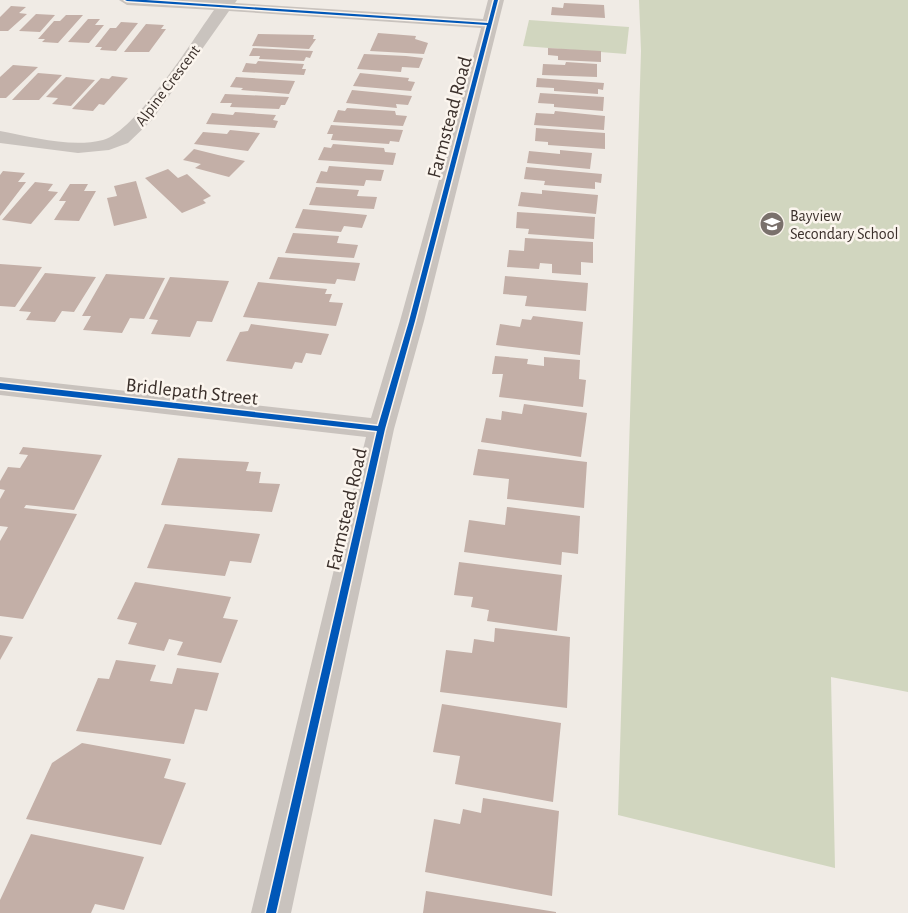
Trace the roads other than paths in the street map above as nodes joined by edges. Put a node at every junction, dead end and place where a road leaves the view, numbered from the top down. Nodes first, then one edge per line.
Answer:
1 (127, 0) edge
2 (496, 0) edge
3 (226, 4) edge
4 (490, 24) junction
5 (0, 136) edge
6 (0, 386) edge
7 (381, 429) junction
8 (271, 913) edge

1 - 3 street
2 - 4 street, Farmstead Road
3 - 4 street
3 - 5 street, Alpine Crescent
4 - 7 street, Farmstead Road
6 - 7 street, Bridlepath Street
7 - 8 street, Farmstead Road

